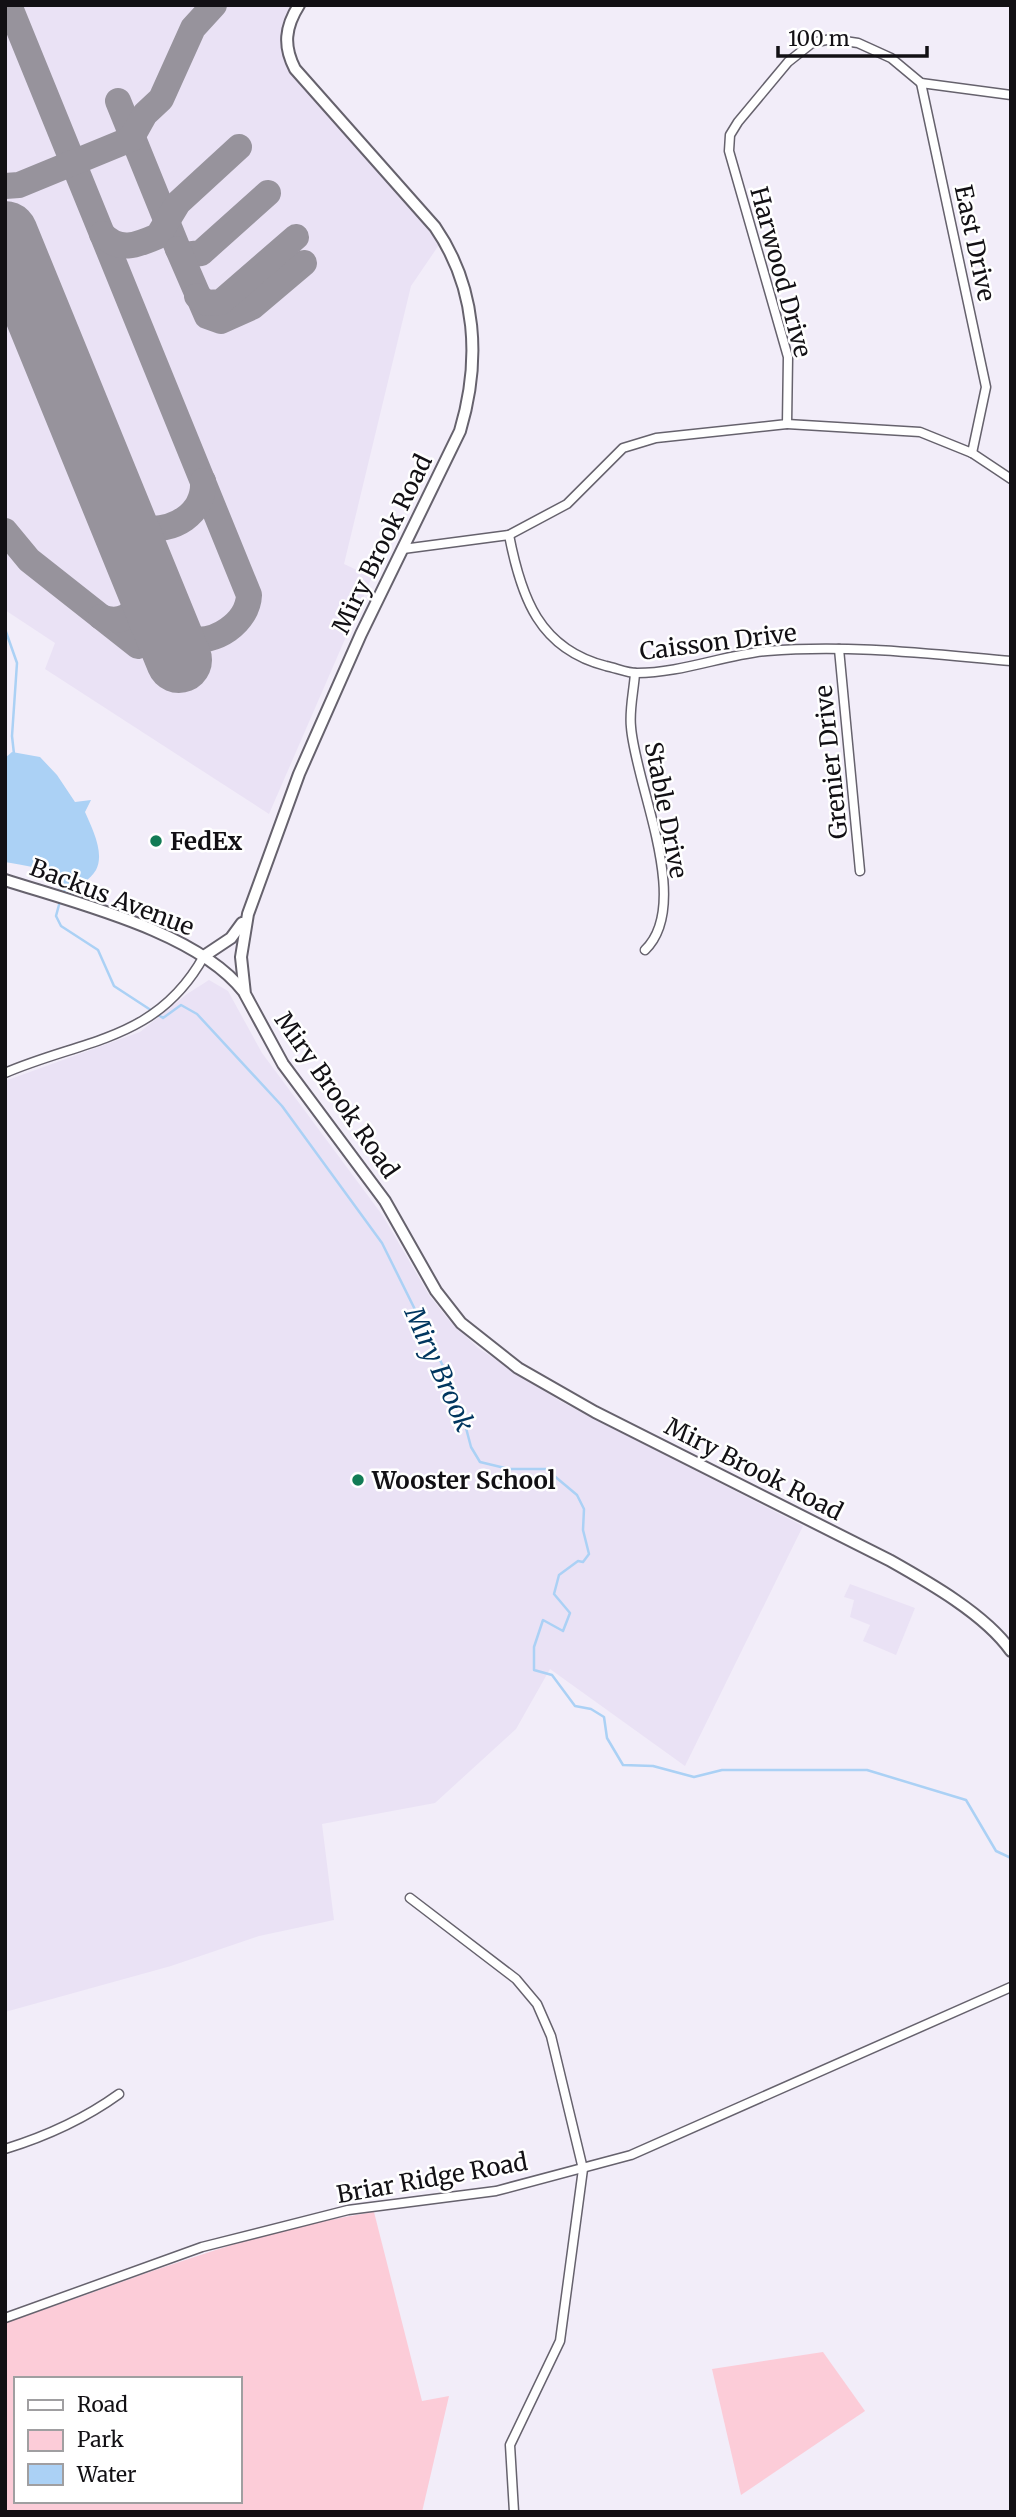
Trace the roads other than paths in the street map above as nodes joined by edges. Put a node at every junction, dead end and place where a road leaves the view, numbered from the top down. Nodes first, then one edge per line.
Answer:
1 (299, 5) edge
2 (921, 83) junction
3 (1011, 95) edge
4 (787, 424) junction
5 (972, 453) junction
6 (1011, 479) edge
7 (509, 535) junction
8 (403, 549) junction
9 (839, 649) junction
10 (1011, 661) edge
11 (635, 673) junction
12 (860, 871) dead end
13 (5, 880) edge
14 (247, 914) junction
15 (645, 950) dead end
16 (204, 956) junction
17 (245, 994) junction
18 (5, 1073) edge
19 (1011, 1651) edge
20 (410, 1898) dead end
21 (1011, 1987) edge
22 (119, 2094) dead end
23 (5, 2149) edge
24 (583, 2169) junction
25 (5, 2318) edge
26 (514, 2512) edge

1 - 8 main road, Miry Brook Road
2 - 3 street
2 - 4 street, Harwood Drive
2 - 5 street, East Drive
4 - 5 street
4 - 7 street
5 - 6 street
7 - 8 street
7 - 11 street, Caisson Drive
8 - 14 main road, Miry Brook Road
9 - 10 street, Caisson Drive
9 - 11 street, Caisson Drive
9 - 12 street, Grenier Drive
11 - 15 street, Stable Drive
13 - 16 main road, Backus Avenue
14 - 16 main road, Backus Avenue
14 - 17 main road, Miry Brook Road
16 - 17 main road, Backus Avenue
16 - 18 street
17 - 19 main road, Miry Brook Road
20 - 24 street
21 - 24 street, Briar Ridge Road
22 - 23 street
24 - 25 street, Briar Ridge Road
24 - 26 street

